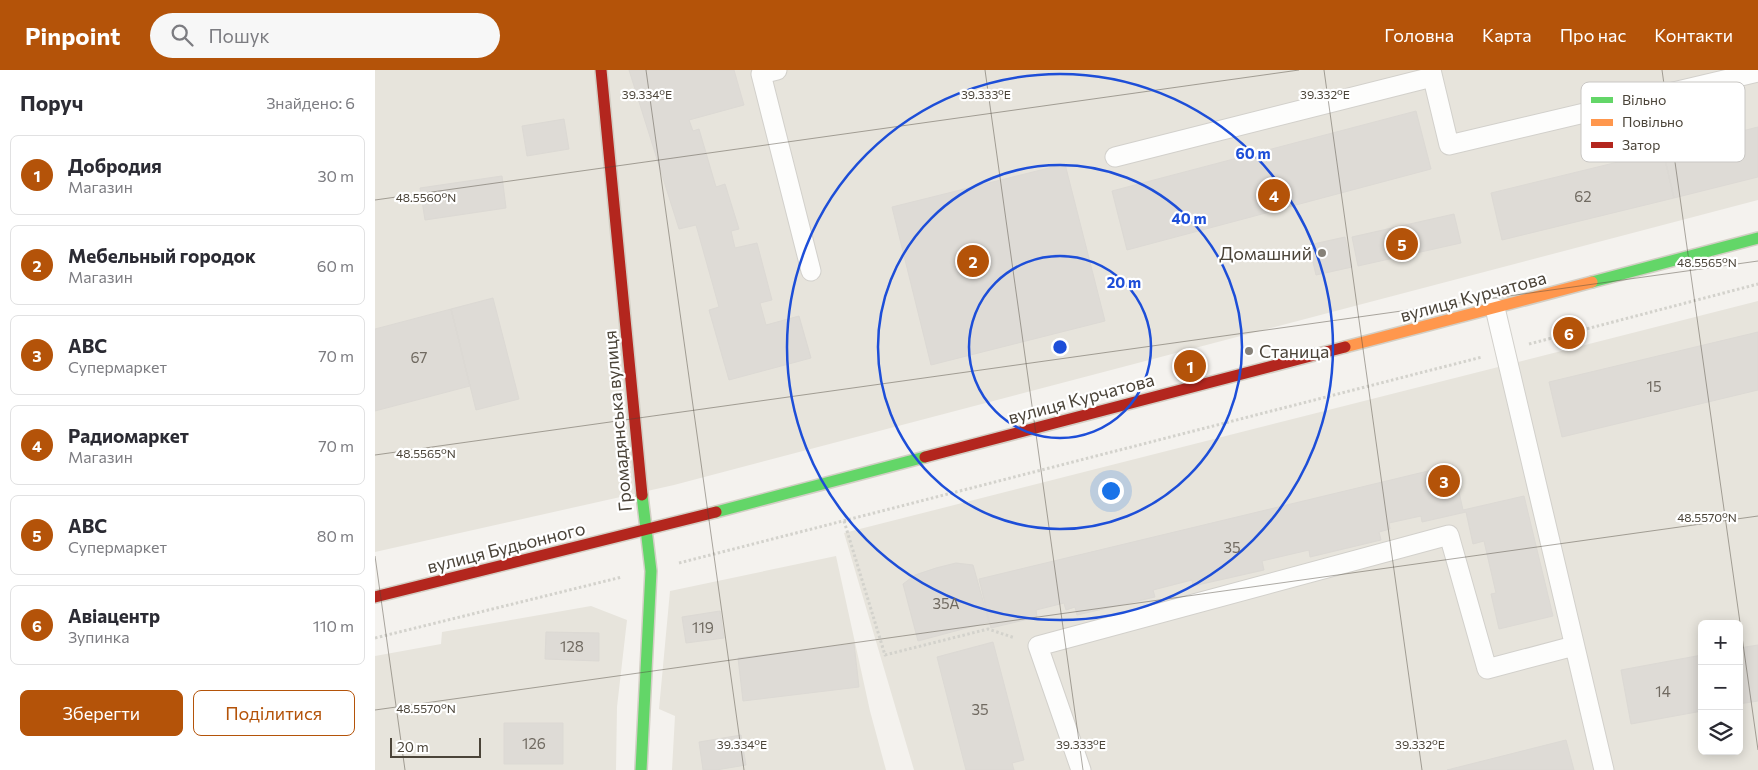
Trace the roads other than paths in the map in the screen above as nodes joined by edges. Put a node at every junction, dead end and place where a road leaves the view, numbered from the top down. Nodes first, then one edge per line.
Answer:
1 (601, 70) edge
2 (777, 70) edge
3 (1758, 72) edge
4 (1431, 73) edge
5 (1716, 82) edge
6 (1581, 114) edge
7 (1115, 157) dead end
8 (1758, 238) edge
9 (811, 271) dead end
10 (1495, 308) junction
11 (645, 530) junction
12 (375, 597) edge
13 (1574, 646) junction
14 (641, 770) edge
15 (1081, 770) edge
16 (1604, 770) edge

1 - 11 main road, Громадянська вулиця
2 - 9 lane
3 - 5 lane
4 - 6 lane
4 - 7 lane
8 - 10 main road, вулиця Курчатова
10 - 11 main road, вулиця Курчатова
10 - 13 lane
11 - 12 main road, вулиця Будьонного
11 - 14 main road, Громадянська вулиця
13 - 15 lane
13 - 16 lane

